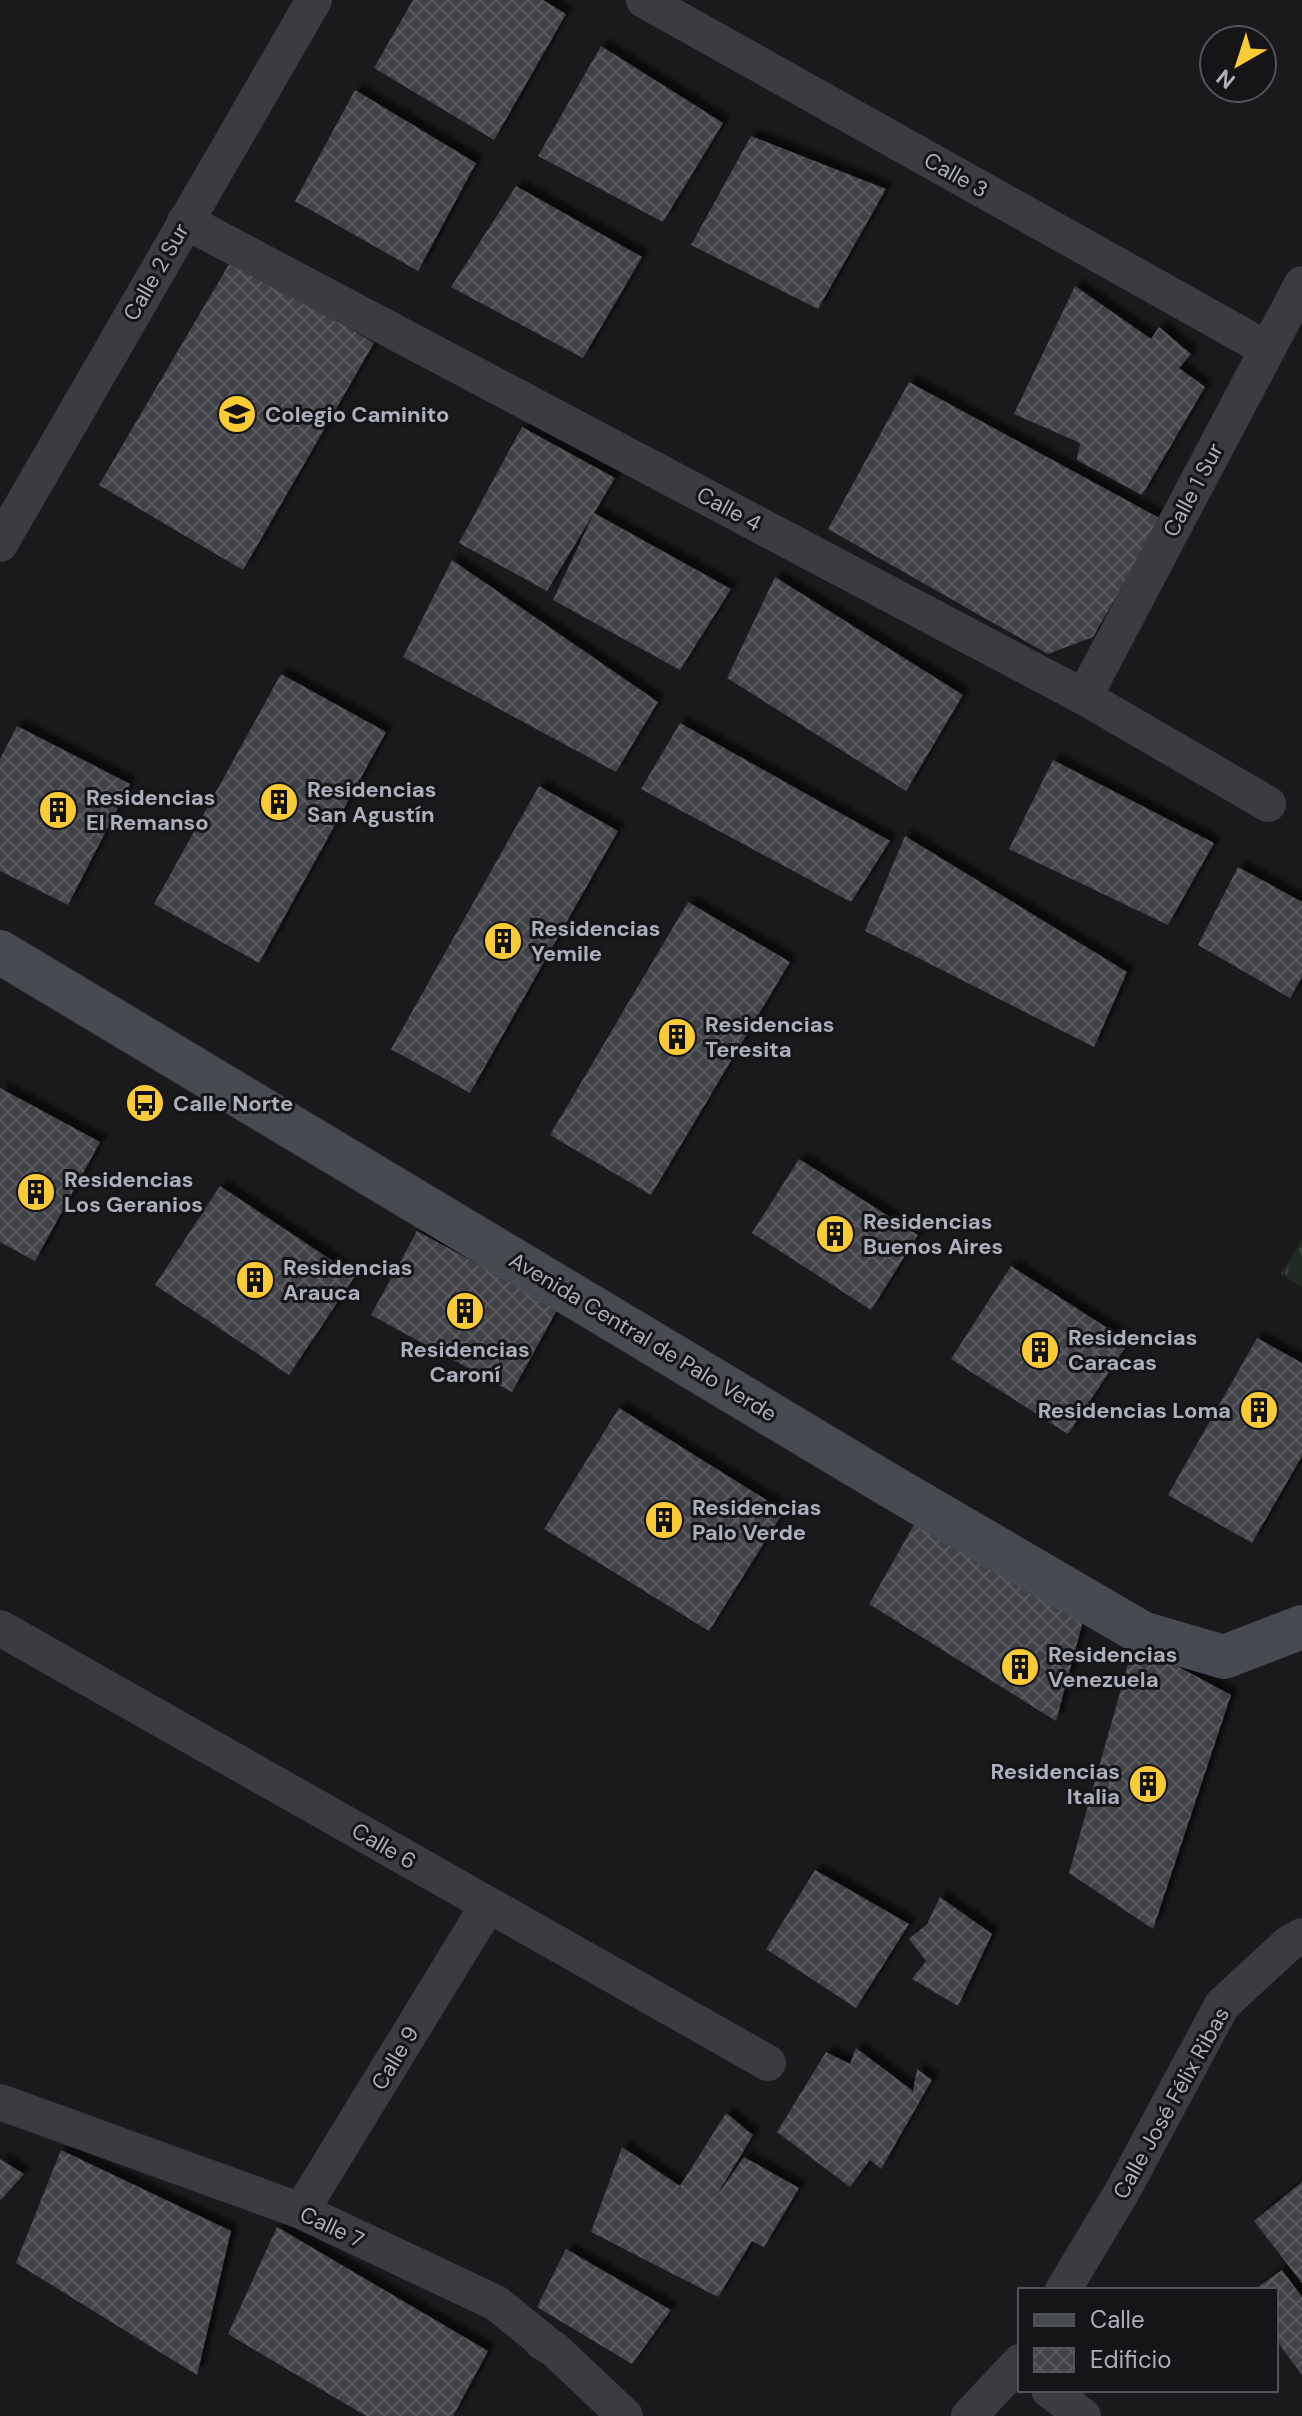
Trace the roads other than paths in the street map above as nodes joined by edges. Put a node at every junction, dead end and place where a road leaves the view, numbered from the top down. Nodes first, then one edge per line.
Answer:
1 (314, 0) edge
2 (644, 0) edge
3 (185, 221) junction
4 (1302, 284) edge
5 (1267, 349) junction
6 (0, 544) edge
7 (1084, 697) junction
8 (1268, 804) dead end
9 (0, 952) edge
10 (1302, 1627) edge
11 (0, 1628) edge
12 (488, 1905) junction
13 (1302, 1936) edge
14 (768, 2063) dead end
15 (0, 2102) edge
16 (301, 2211) junction
17 (1064, 2288) edge
18 (1018, 2366) edge
19 (1052, 2392) edge
20 (625, 2416) edge
21 (969, 2416) edge
22 (1083, 2416) edge

1 - 3 street, Calle 2 Sur
2 - 5 street, Calle 3
3 - 6 street, Calle 2 Sur
3 - 7 street, Calle 4
4 - 5 street, Calle 1 Sur
5 - 7 street, Calle 1 Sur
7 - 8 street, Calle 4
9 - 10 street, Avenida Central de Palo Verde
11 - 12 street, Calle 6
12 - 14 street, Calle 6
12 - 16 street, Calle 9
13 - 17 street, Calle José Félix Ribas
15 - 16 street, Calle 7
16 - 20 street, Calle 7
18 - 21 street
19 - 22 street

